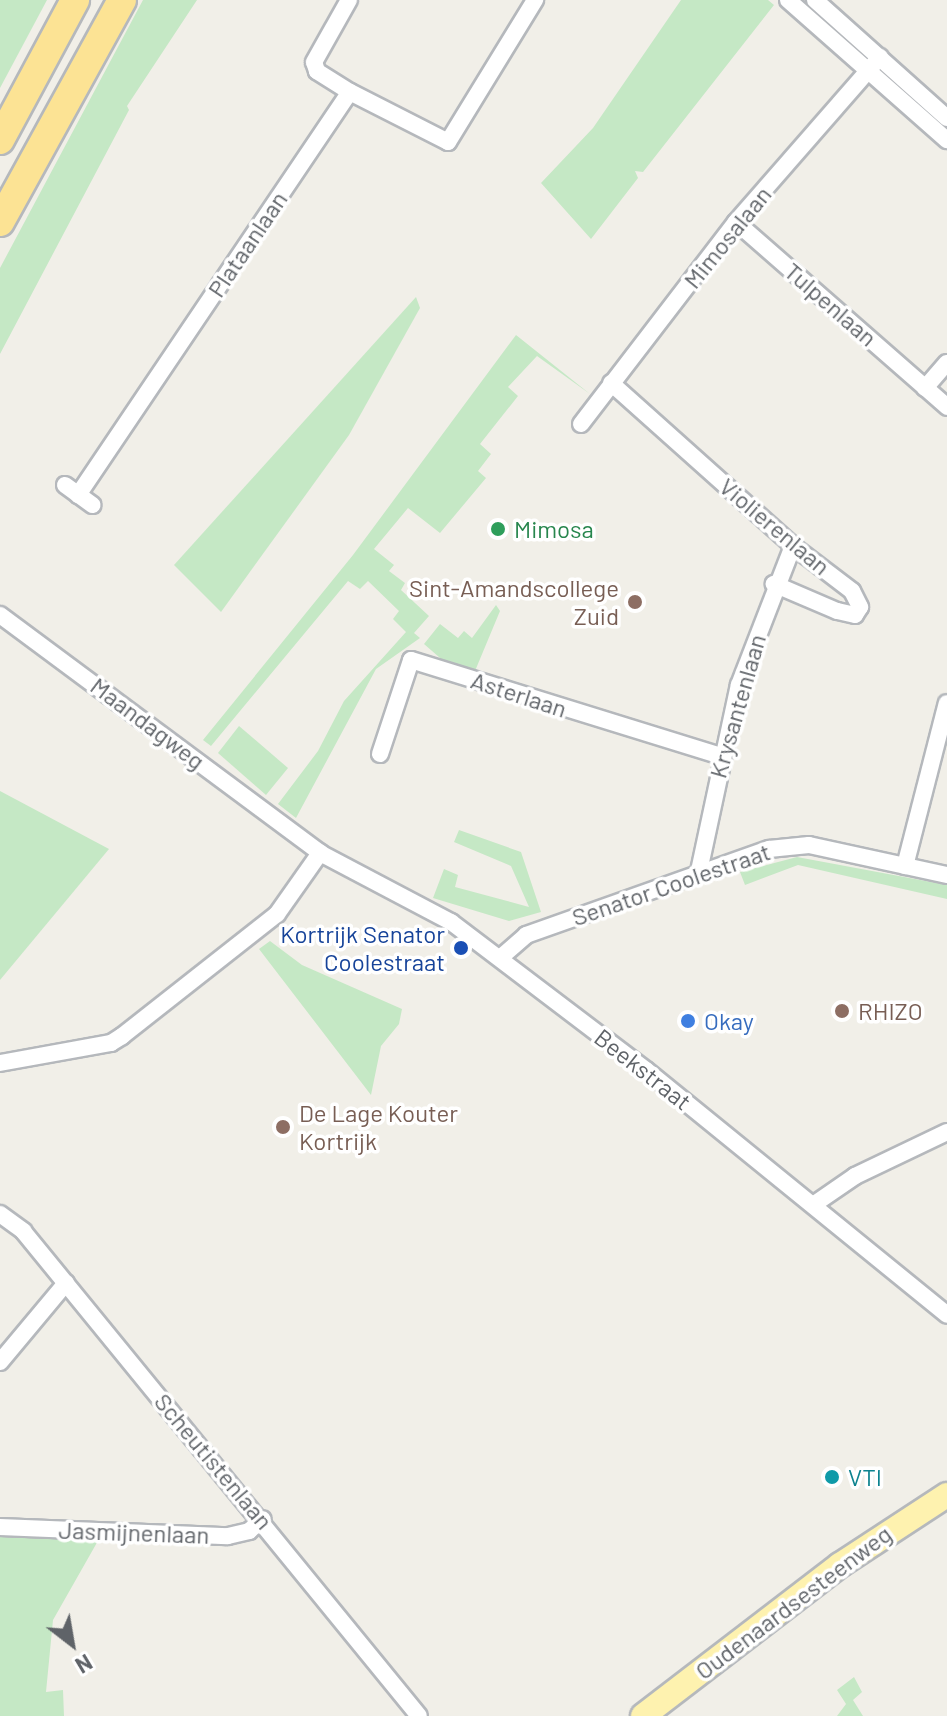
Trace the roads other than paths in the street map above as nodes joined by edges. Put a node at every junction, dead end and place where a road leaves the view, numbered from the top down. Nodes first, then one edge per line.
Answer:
1 (75, 0) edge
2 (122, 0) edge
3 (349, 0) edge
4 (535, 0) edge
5 (788, 0) edge
6 (815, 0) edge
7 (880, 57) junction
8 (869, 71) junction
9 (350, 92) junction
10 (947, 118) edge
11 (0, 140) edge
12 (947, 140) edge
13 (0, 222) edge
14 (736, 222) junction
15 (947, 363) edge
16 (611, 383) junction
17 (925, 388) junction
18 (947, 407) edge
19 (581, 424) dead end
20 (93, 505) dead end
21 (793, 546) junction
22 (774, 584) junction
23 (0, 615) edge
24 (947, 703) edge
25 (380, 754) dead end
26 (721, 756) junction
27 (294, 835) joint
28 (320, 853) junction
29 (905, 866) junction
30 (699, 871) junction
31 (947, 875) edge
32 (500, 958) junction
33 (0, 1063) edge
34 (947, 1132) edge
35 (813, 1205) junction
36 (0, 1214) edge
37 (66, 1283) junction
38 (947, 1315) edge
39 (0, 1362) edge
40 (947, 1495) edge
41 (263, 1519) junction
42 (0, 1527) edge
43 (419, 1716) edge
44 (643, 1716) edge

1 - 11 highway
2 - 13 highway
3 - 9 street
4 - 9 street
5 - 8 street
6 - 7 street
7 - 8 street, Mimosalaan
7 - 10 street
8 - 12 street
8 - 14 street, Mimosalaan
9 - 20 street, Plataanlaan
14 - 16 street, Mimosalaan
14 - 17 street, Tulpenlaan
15 - 17 street
16 - 19 street, Mimosalaan
16 - 21 street, Violierenlaan
17 - 18 street, Tulpenlaan
21 - 22 street, Krysantenlaan
21 - 22 street, Violierenlaan
22 - 26 street, Krysantenlaan
23 - 27 street, Maandagweg
24 - 29 street
25 - 26 street, Asterlaan
26 - 30 street, Krysantenlaan
27 - 28 street, Beekstraat
28 - 32 street, Beekstraat
28 - 33 street
29 - 30 street, Senator Coolestraat
29 - 31 street, Senator Coolestraat
30 - 32 street, Senator Coolestraat
32 - 35 street, Beekstraat
34 - 35 street
35 - 38 street, Beekstraat
36 - 37 street, Scheutistenlaan
37 - 39 street
37 - 41 street, Scheutistenlaan
40 - 44 main road, Oudenaardsesteenweg
41 - 42 street, Jasmijnenlaan
41 - 43 street, Scheutistenlaan

